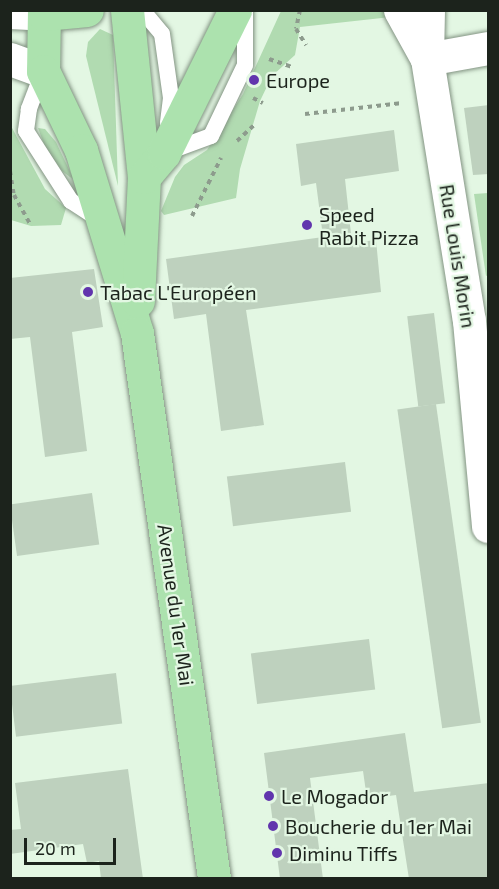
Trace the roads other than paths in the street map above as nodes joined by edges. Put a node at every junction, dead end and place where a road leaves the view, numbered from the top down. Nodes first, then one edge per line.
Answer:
1 (87, 10) edge
2 (127, 10) edge
3 (135, 10) edge
4 (235, 10) edge
5 (245, 10) edge
6 (400, 10) edge
7 (428, 10) edge
8 (10, 12) edge
9 (44, 12) edge
10 (489, 48) edge
11 (10, 58) edge
12 (427, 59) junction
13 (44, 71) junction
14 (154, 165) junction
15 (137, 333) junction
16 (486, 464) edge
17 (489, 526) edge
18 (214, 879) edge

1 - 9 main road
2 - 14 main road, Avenue du 1er Mai
3 - 14 lane
4 - 14 main road
5 - 14 lane
6 - 12 street, Rue Louis Morin
7 - 12 street, Rue Louis Morin
8 - 9 street
9 - 13 main road
10 - 12 street
11 - 13 street
12 - 16 street, Rue Louis Morin
13 - 15 main road, Avenue du 1er Mai
14 - 15 main road, Avenue du 1er Mai
15 - 18 main road, Avenue du 1er Mai
16 - 17 street, Rue Louis Morin

